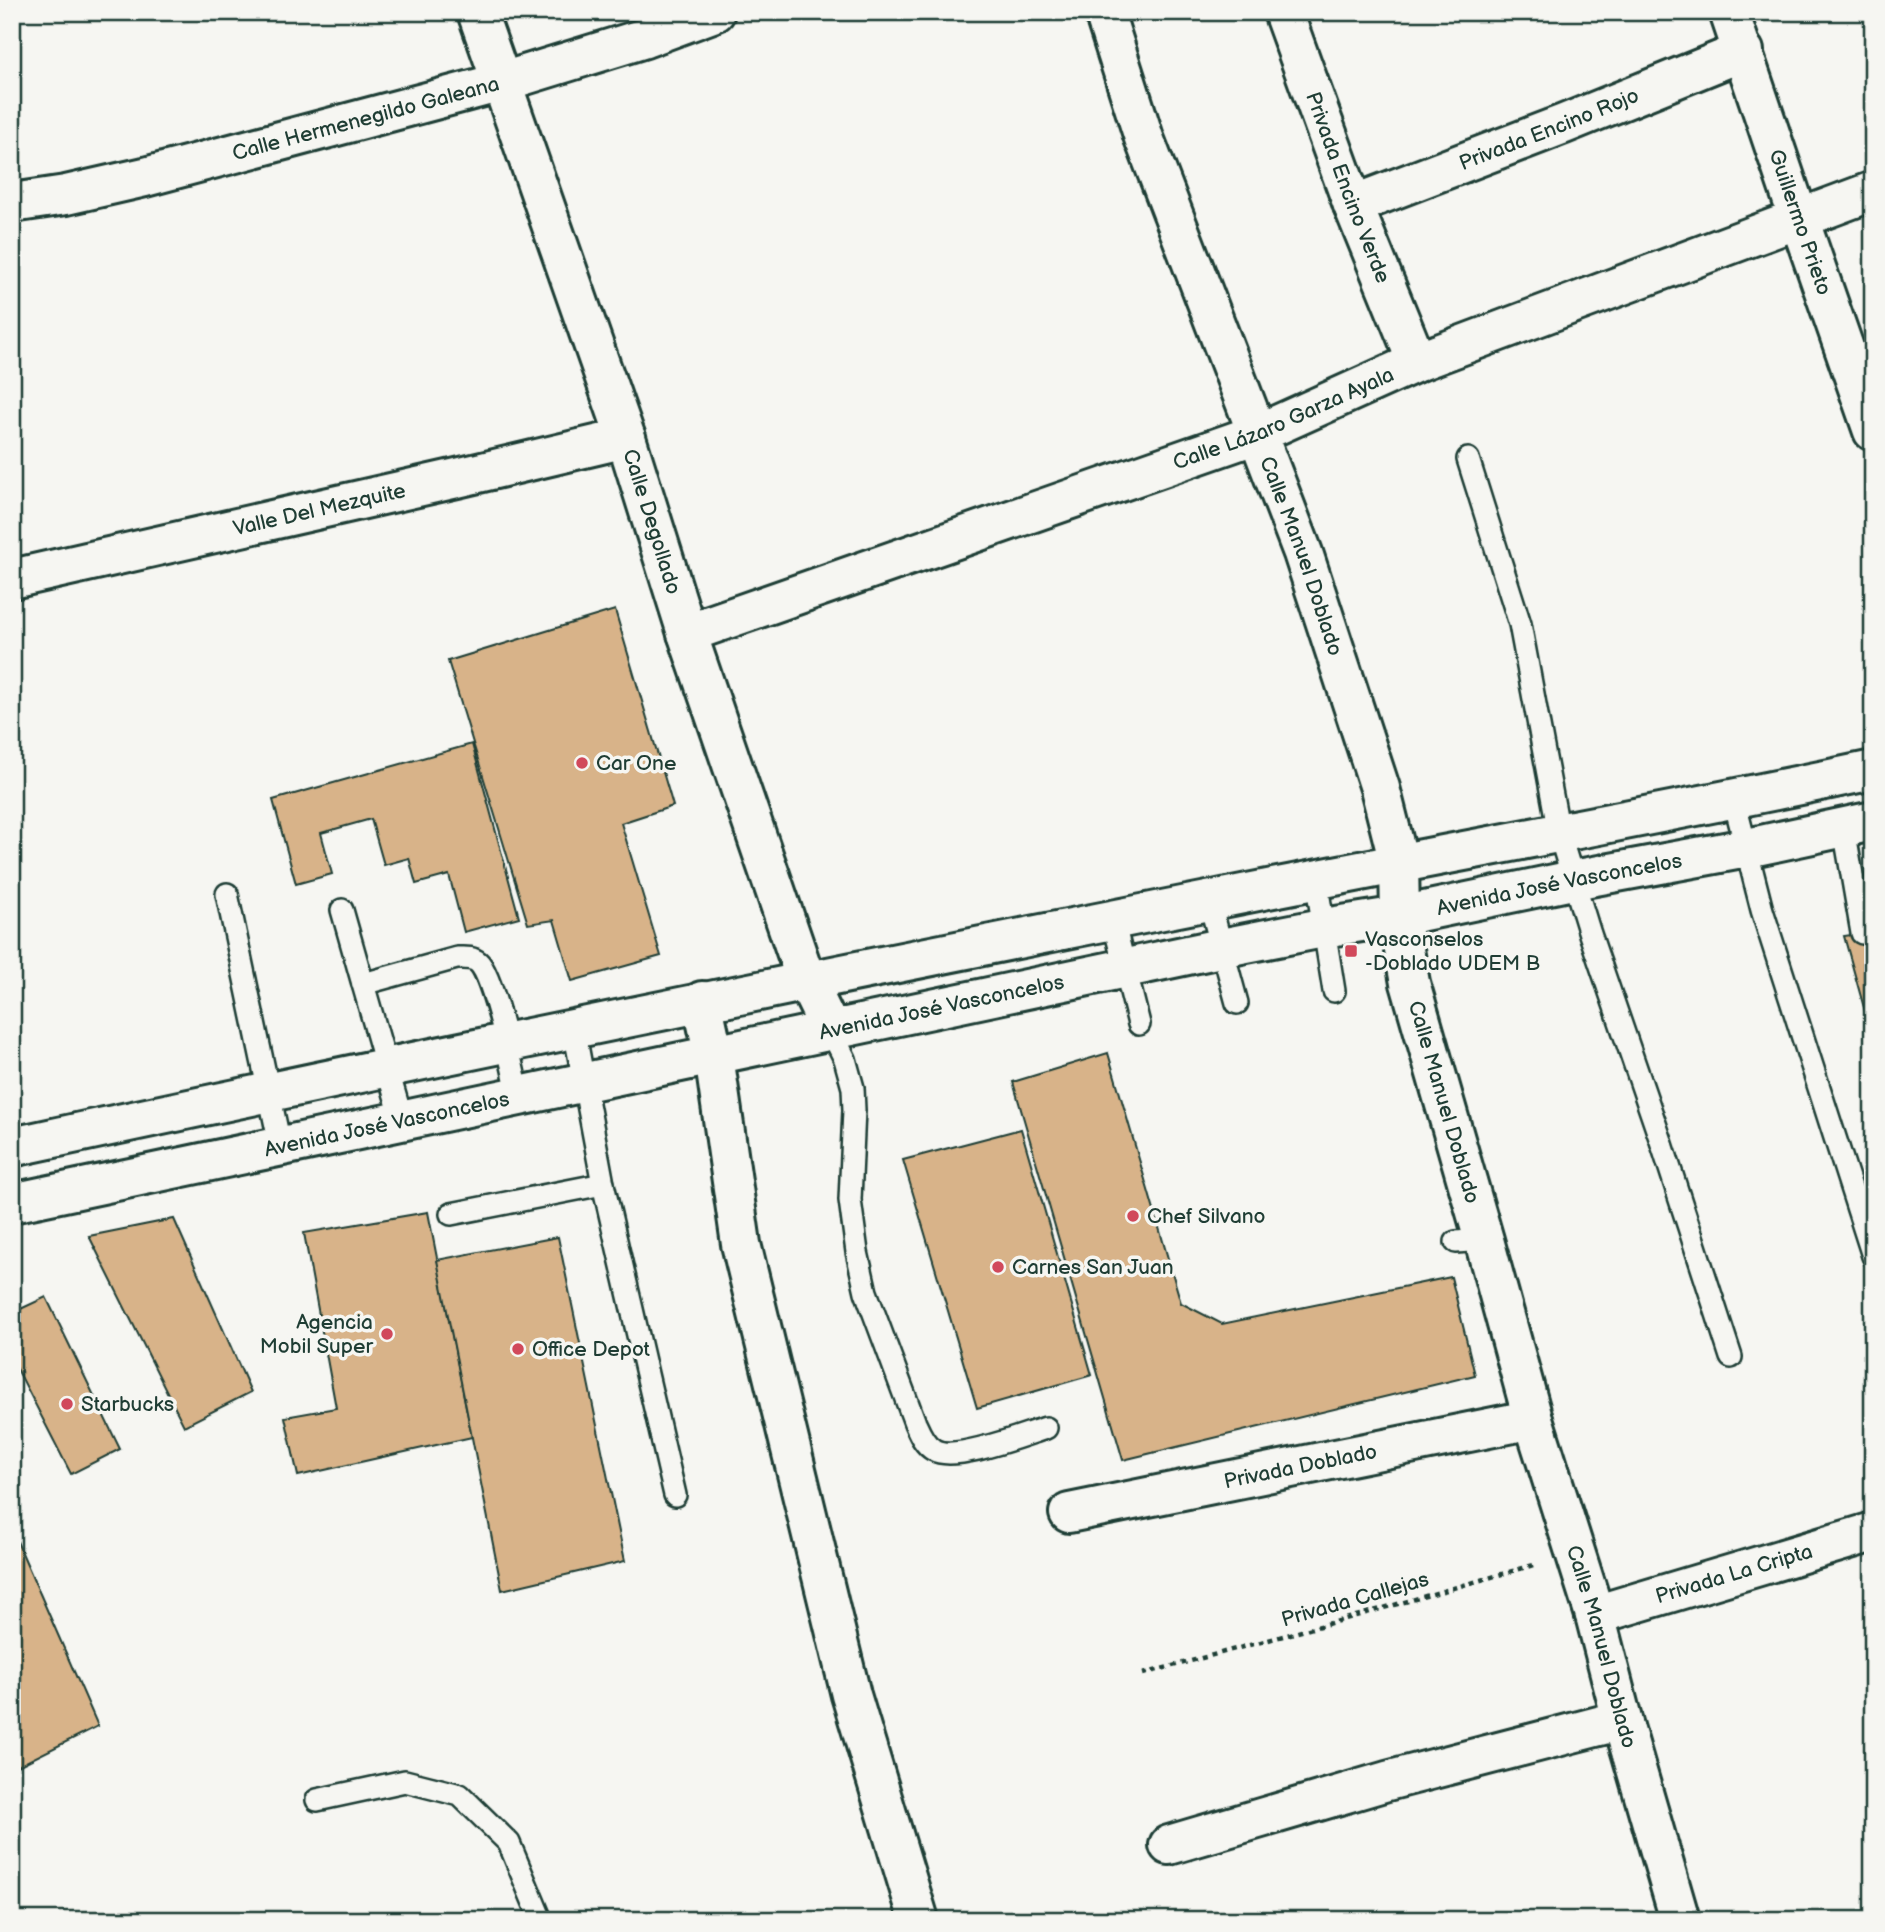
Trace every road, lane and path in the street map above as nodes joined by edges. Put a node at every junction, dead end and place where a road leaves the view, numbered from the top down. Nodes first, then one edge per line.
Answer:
1 (477, 12) edge
2 (715, 12) edge
3 (1104, 12) edge
4 (1283, 12) edge
5 (1730, 12) edge
6 (1744, 51) junction
7 (502, 82) junction
8 (1873, 191) edge
9 (12, 203) edge
10 (1353, 205) junction
11 (1799, 219) junction
12 (1417, 362) junction
13 (1873, 431) edge
14 (1257, 434) junction
15 (626, 438) junction
16 (1468, 459) dead end
17 (12, 579) edge
18 (687, 633) junction
19 (1873, 770) edge
20 (1734, 800) junction
21 (1859, 825) edge
22 (1559, 833) junction
23 (1747, 848) junction
24 (1399, 863) junction
25 (1317, 879) junction
26 (1573, 880) junction
27 (227, 894) dead end
28 (1209, 900) junction
29 (342, 910) dead end
30 (1399, 916) junction
31 (1113, 920) junction
32 (1323, 928) junction
33 (1862, 933) dead end
34 (1221, 948) junction
35 (1124, 969) junction
36 (806, 980) junction
37 (363, 984) junction
38 (1334, 991) dead end
39 (702, 1001) junction
40 (1237, 1003) dead end
41 (1139, 1024) dead end
42 (574, 1028) junction
43 (831, 1029) junction
44 (506, 1042) junction
45 (713, 1056) junction
46 (387, 1067) junction
47 (584, 1083) junction
48 (268, 1092) junction
49 (519, 1097) junction
50 (402, 1120) junction
51 (281, 1145) junction
52 (12, 1147) edge
53 (603, 1184) junction
54 (12, 1203) edge
55 (451, 1214) dead end
56 (1873, 1256) edge
57 (1731, 1357) dead end
58 (1533, 1419) junction
59 (1046, 1428) dead end
60 (675, 1495) dead end
61 (1069, 1513) dead end
62 (1873, 1532) edge
63 (1575, 1553) junction
64 (1595, 1615) junction
65 (1143, 1674) dead end
66 (1622, 1720) junction
67 (317, 1800) dead end
68 (1169, 1845) dead end
69 (541, 1920) edge
70 (919, 1920) edge
71 (1680, 1920) edge

1 - 7 street, Calle Degollado
2 - 7 street, Calle Hermenegildo Galeana
3 - 14 street, Calle Manuel Doblado
4 - 10 street, Privada Encino Verde
5 - 6 street, Guillermo Prieto
6 - 10 street, Privada Encino Rojo
6 - 11 street, Guillermo Prieto
7 - 9 street, Calle Hermenegildo Galeana
7 - 15 street, Calle Degollado
8 - 11 street, Calle Lázaro Garza Ayala
10 - 12 street, Privada Encino Verde
11 - 12 street, Calle Lázaro Garza Ayala
11 - 13 street, Guillermo Prieto
12 - 14 street, Calle Lázaro Garza Ayala
14 - 18 street, Calle Lázaro Garza Ayala
14 - 24 street, Calle Manuel Doblado
15 - 17 street, Valle Del Mezquite
15 - 18 street, Calle Degollado
16 - 22 lane
18 - 36 street, Calle Degollado
19 - 20 street
20 - 22 street
20 - 23 lane
21 - 23 street, Avenida José Vasconcelos
21 - 33 lane
22 - 24 street
22 - 26 lane
23 - 26 street, Avenida José Vasconcelos
23 - 56 lane
24 - 25 street
24 - 30 street, Calle Manuel Doblado
25 - 28 street
25 - 32 lane
26 - 30 street, Avenida José Vasconcelos
26 - 57 lane
27 - 48 lane
28 - 31 street
28 - 34 lane
29 - 37 lane
30 - 32 street, Avenida José Vasconcelos
30 - 58 street, Calle Manuel Doblado
31 - 35 lane
31 - 36 street
32 - 34 street, Avenida José Vasconcelos
32 - 38 lane
34 - 35 street, Avenida José Vasconcelos
34 - 40 lane
35 - 41 lane
35 - 43 street, Avenida José Vasconcelos
36 - 39 street
36 - 43 street, Calle Degollado
37 - 44 lane
37 - 46 lane
39 - 42 street
39 - 45 street
42 - 44 street
42 - 47 lane
43 - 45 street, Avenida José Vasconcelos
43 - 59 lane
44 - 46 street
44 - 49 lane
45 - 47 street, Avenida José Vasconcelos
45 - 70 street
46 - 48 street
46 - 50 lane
47 - 49 street, Avenida José Vasconcelos
47 - 53 lane
48 - 51 lane
48 - 52 street
49 - 50 street, Avenida José Vasconcelos
50 - 51 street, Avenida José Vasconcelos
51 - 54 street, Avenida José Vasconcelos
53 - 55 lane
53 - 60 lane
58 - 61 street, Privada Doblado
58 - 63 street, Calle Manuel Doblado
62 - 64 street, Privada La Cripta
63 - 64 street, Calle Manuel Doblado
63 - 65 path, Privada Callejas
64 - 66 street, Calle Manuel Doblado
66 - 68 street
66 - 71 street, Calle Manuel Doblado
67 - 69 lane

